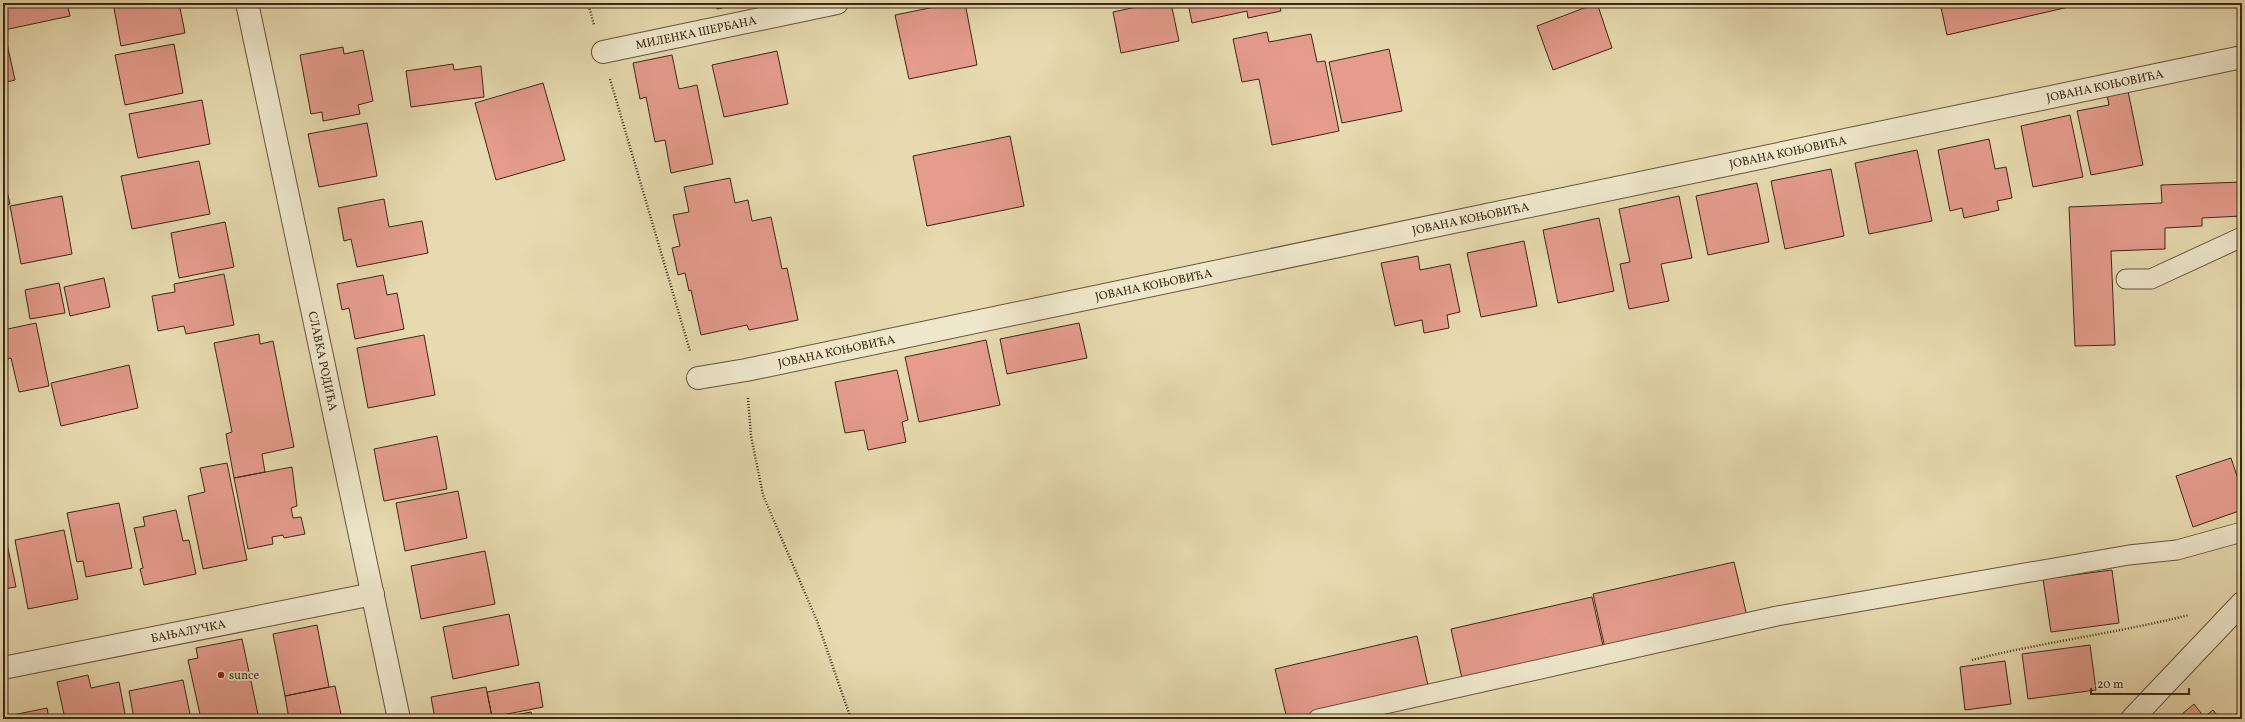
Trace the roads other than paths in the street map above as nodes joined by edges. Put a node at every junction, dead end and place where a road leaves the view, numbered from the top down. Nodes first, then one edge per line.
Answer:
1 (247, 3) edge
2 (837, 3) edge
3 (603, 52) road end
4 (2242, 57) edge
5 (2242, 237) edge
6 (2126, 279) dead end
7 (698, 378) road end
8 (2242, 532) edge
9 (373, 594) junction
10 (2242, 604) edge
11 (3, 668) edge
12 (399, 719) edge
13 (1318, 719) edge
14 (2132, 719) edge

1 - 9 street, СЛАВКА РОДИЋА
2 - 3 street, МИЛЕНКА ШЕРБАНА
4 - 7 street, ЈОВАНА КОЊОВИЋА
5 - 6 lane
8 - 13 lane
9 - 11 street, БАЊАЛУЧКА
9 - 12 street, СЛАВКА РОДИЋА
10 - 14 street

